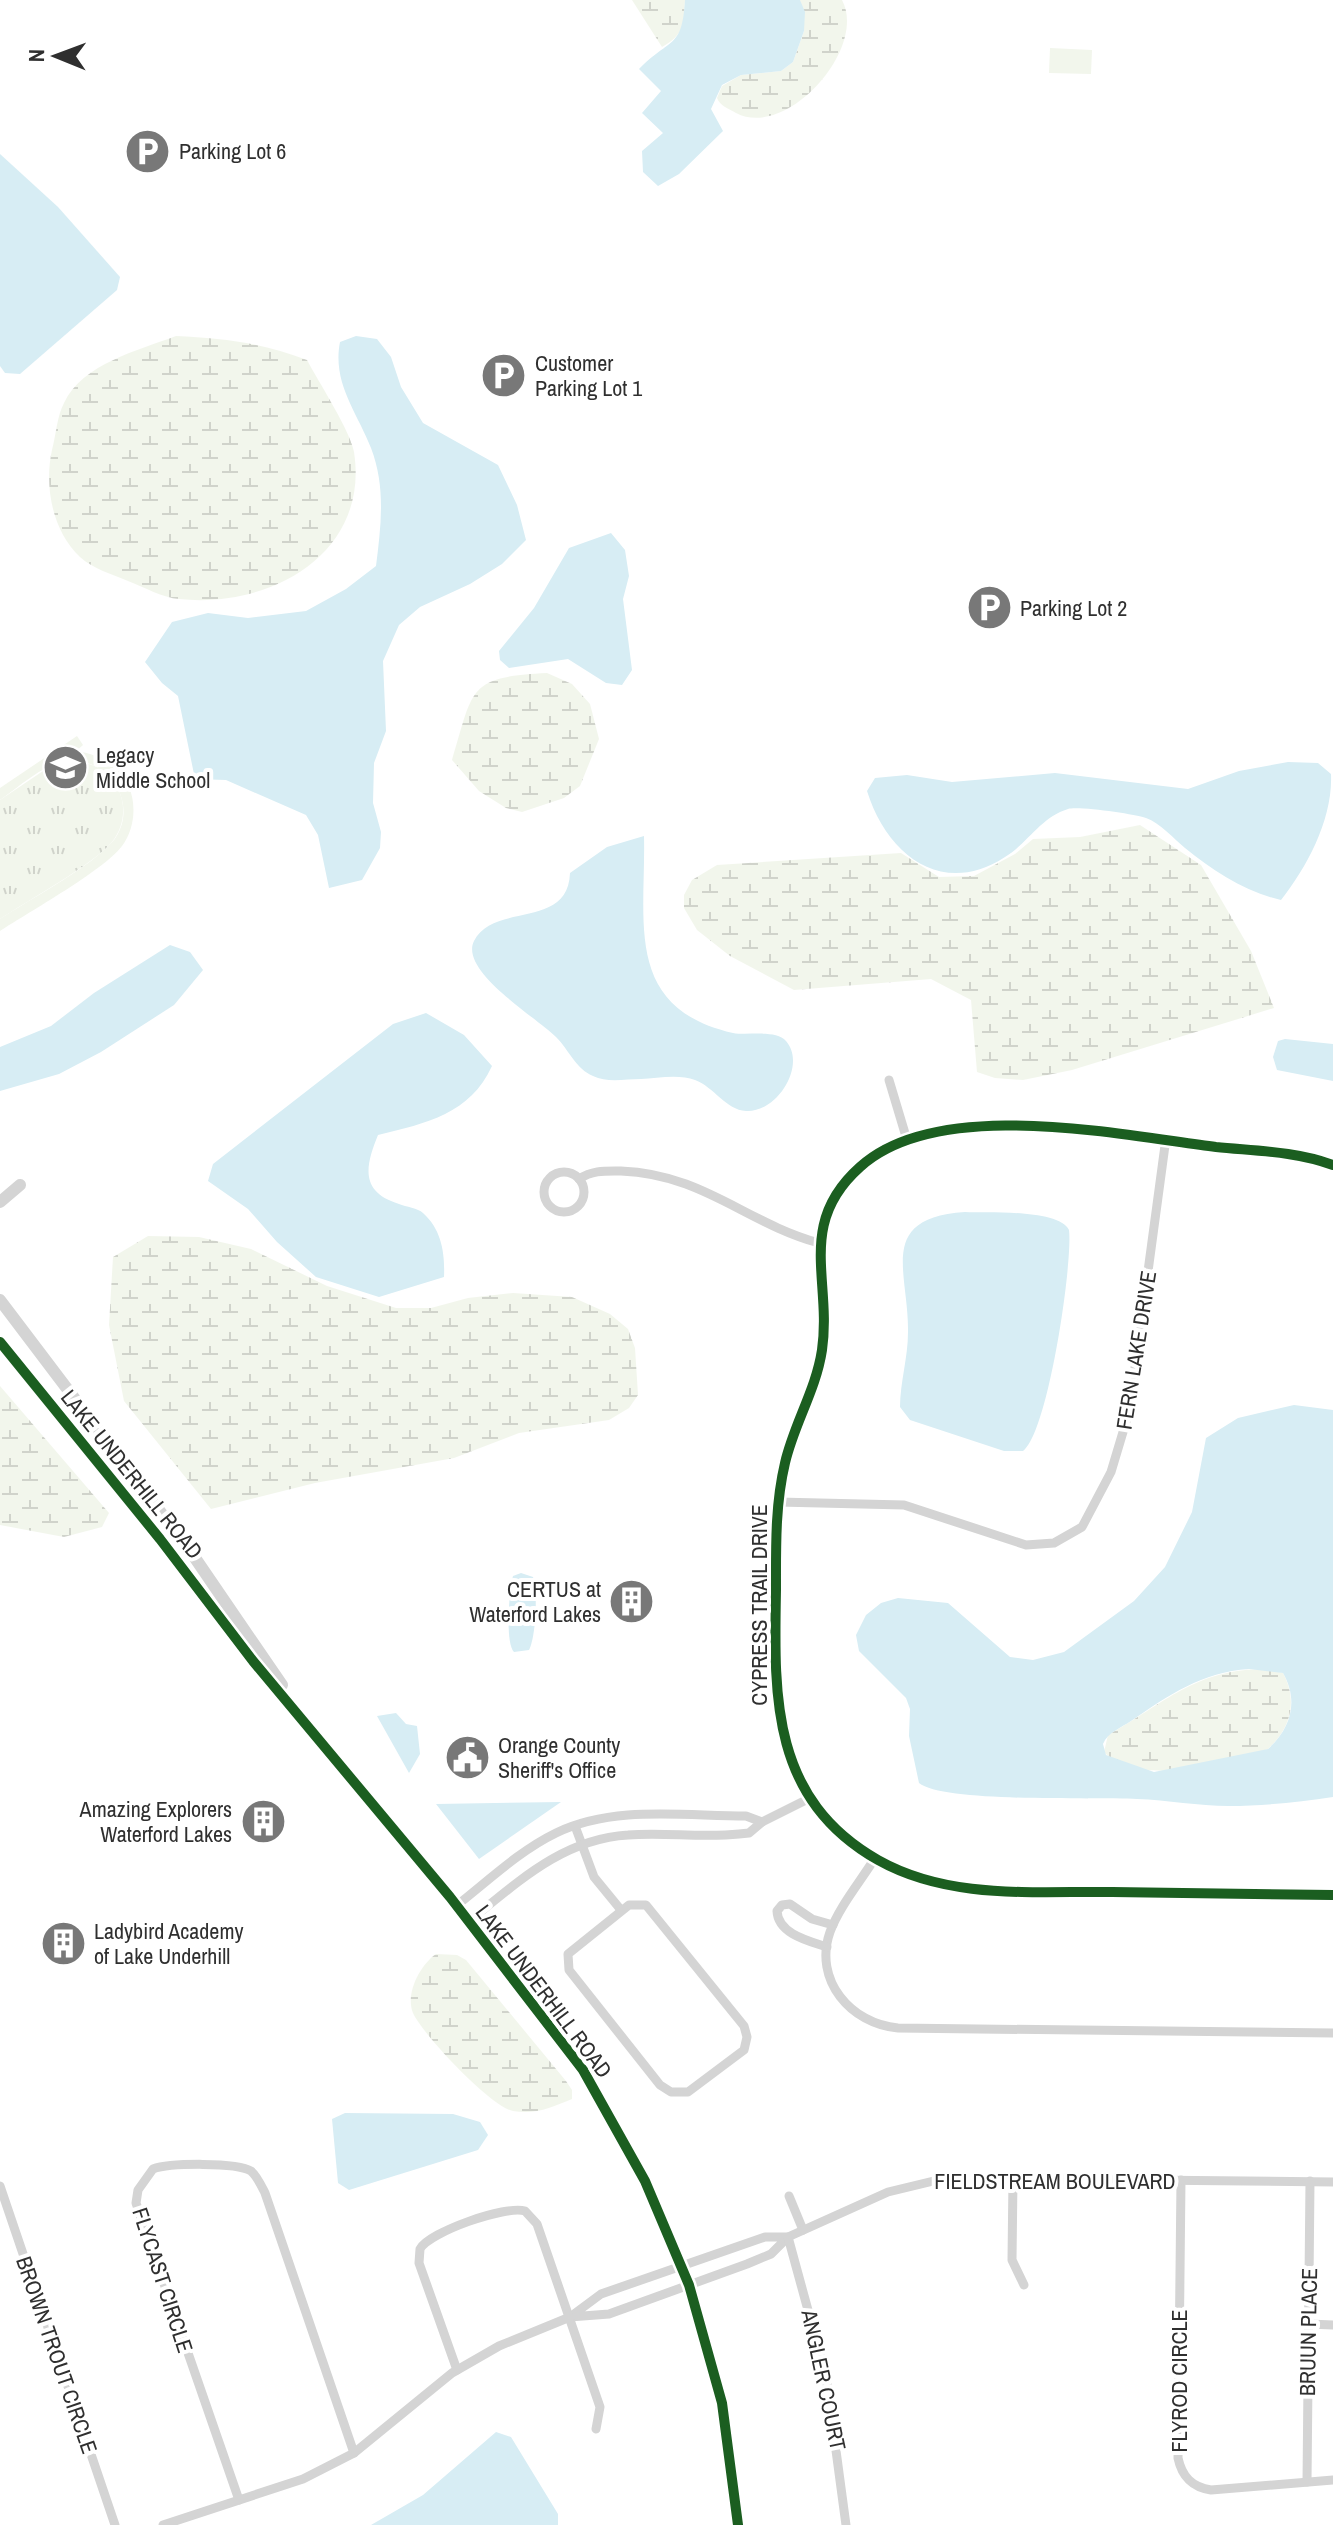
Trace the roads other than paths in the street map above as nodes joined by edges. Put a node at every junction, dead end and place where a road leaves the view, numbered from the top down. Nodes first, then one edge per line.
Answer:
1 (889, 1080) dead end
2 (1166, 1138) junction
3 (907, 1140) junction
4 (1333, 1165) edge
5 (579, 1179) junction
6 (20, 1185) dead end
7 (0, 1202) edge
8 (819, 1243) junction
9 (1, 1300) edge
10 (0, 1342) edge
11 (778, 1502) junction
12 (293, 1705) junction
13 (812, 1797) junction
14 (694, 1816) junction
15 (762, 1822) junction
16 (575, 1826) junction
17 (694, 1835) junction
18 (582, 1845) junction
19 (875, 1858) junction
20 (1333, 1895) edge
21 (456, 1906) junction
22 (621, 1910) junction
23 (468, 1922) junction
24 (833, 1925) junction
25 (827, 1947) junction
26 (1333, 2033) edge
27 (1013, 2178) junction
28 (1181, 2180) junction
29 (1310, 2181) junction
30 (1333, 2182) edge
31 (0, 2186) edge
32 (789, 2196) dead end
33 (803, 2230) junction
34 (788, 2237) junction
35 (682, 2267) junction
36 (689, 2285) junction
37 (1024, 2285) dead end
38 (570, 2317) junction
39 (1309, 2324) junction
40 (1333, 2325) edge
41 (457, 2370) junction
42 (596, 2429) dead end
43 (354, 2453) junction
44 (1333, 2480) edge
45 (1307, 2482) junction
46 (239, 2500) junction
47 (115, 2525) edge
48 (163, 2525) edge
49 (738, 2525) edge
50 (846, 2525) edge

1 - 3 street
2 - 3 street, CYPRESS TRAIL DRIVE
2 - 4 street, CYPRESS TRAIL DRIVE
2 - 11 street, FERN LAKE DRIVE
3 - 8 street, CYPRESS TRAIL DRIVE
5 - 5 street
5 - 8 street
6 - 7 street
8 - 11 street, CYPRESS TRAIL DRIVE
9 - 12 street, LAKE UNDERHILL ROAD
10 - 12 street, LAKE UNDERHILL ROAD
11 - 13 street, CYPRESS TRAIL DRIVE
12 - 21 street, LAKE UNDERHILL ROAD
13 - 15 street
13 - 19 street, CYPRESS TRAIL DRIVE
14 - 15 street
14 - 16 street
14 - 17 street
15 - 17 street
16 - 18 street
16 - 21 street
17 - 18 street
18 - 22 street
18 - 23 street
19 - 20 street, CYPRESS TRAIL DRIVE
19 - 24 street
21 - 23 street, LAKE UNDERHILL ROAD
22 - 22 street
23 - 35 street, LAKE UNDERHILL ROAD
24 - 25 street
24 - 25 street
25 - 26 street
27 - 28 street, FIELDSTREAM BOULEVARD
27 - 33 street, FIELDSTREAM BOULEVARD
27 - 37 street
28 - 29 street, FIELDSTREAM BOULEVARD
28 - 45 street, FLYROD CIRCLE
29 - 30 street, FIELDSTREAM BOULEVARD
29 - 39 street, BRUUN PLACE
31 - 47 street, BROWN TROUT CIRCLE
32 - 33 street
33 - 34 street, FIELDSTREAM BOULEVARD
34 - 35 street, FIELDSTREAM BOULEVARD
34 - 36 street, FIELDSTREAM BOULEVARD
34 - 50 street, ANGLER COURT
35 - 36 street, LAKE UNDERHILL ROAD
35 - 38 street, FIELDSTREAM BOULEVARD
36 - 38 street, FIELDSTREAM BOULEVARD
36 - 49 street, LAKE UNDERHILL ROAD
38 - 41 street
38 - 41 street
38 - 42 street
39 - 40 street
39 - 45 street, BRUUN PLACE
41 - 43 street
43 - 46 street
43 - 46 street, FLYCAST CIRCLE
44 - 45 street, FLYROD CIRCLE
46 - 48 street

